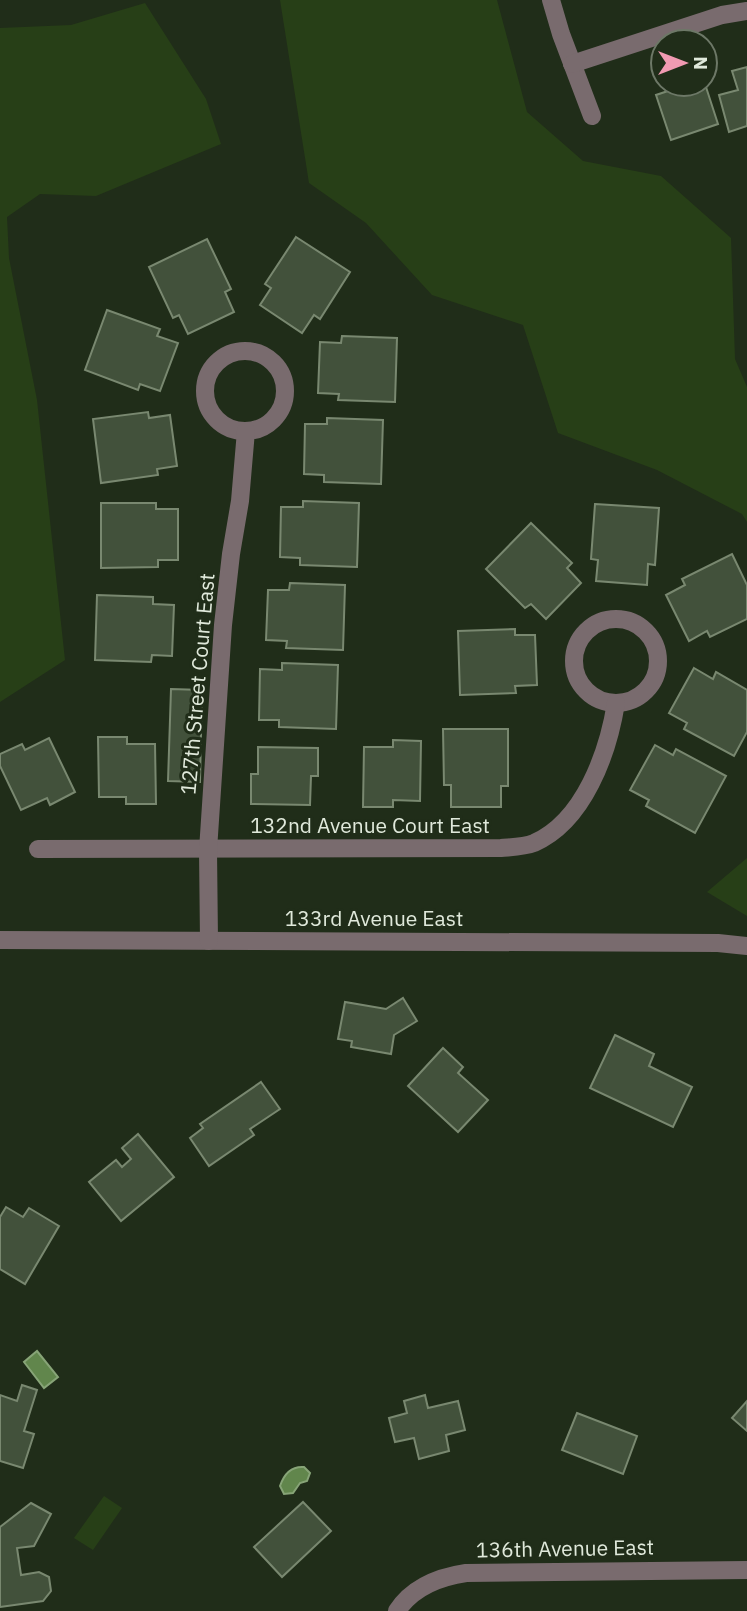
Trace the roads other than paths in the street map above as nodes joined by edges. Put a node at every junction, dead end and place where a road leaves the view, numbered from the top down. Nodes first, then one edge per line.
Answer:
1 (551, 0) edge
2 (747, 11) edge
3 (572, 64) junction
4 (592, 116) dead end
5 (246, 431) junction
6 (616, 703) junction
7 (38, 849) dead end
8 (208, 850) junction
9 (0, 940) edge
10 (209, 941) junction
11 (747, 946) edge
12 (747, 1570) edge
13 (397, 1611) edge

1 - 3 street
2 - 3 street
3 - 4 street
5 - 5 street
5 - 8 street, 127th Street Court East
6 - 6 street
6 - 8 street, 132nd Avenue Court East
7 - 8 street, 132nd Avenue Court East
8 - 10 street, 127th Street Court East
9 - 10 street, 133rd Avenue East
10 - 11 street, 133rd Avenue East
12 - 13 street, 136th Avenue East

